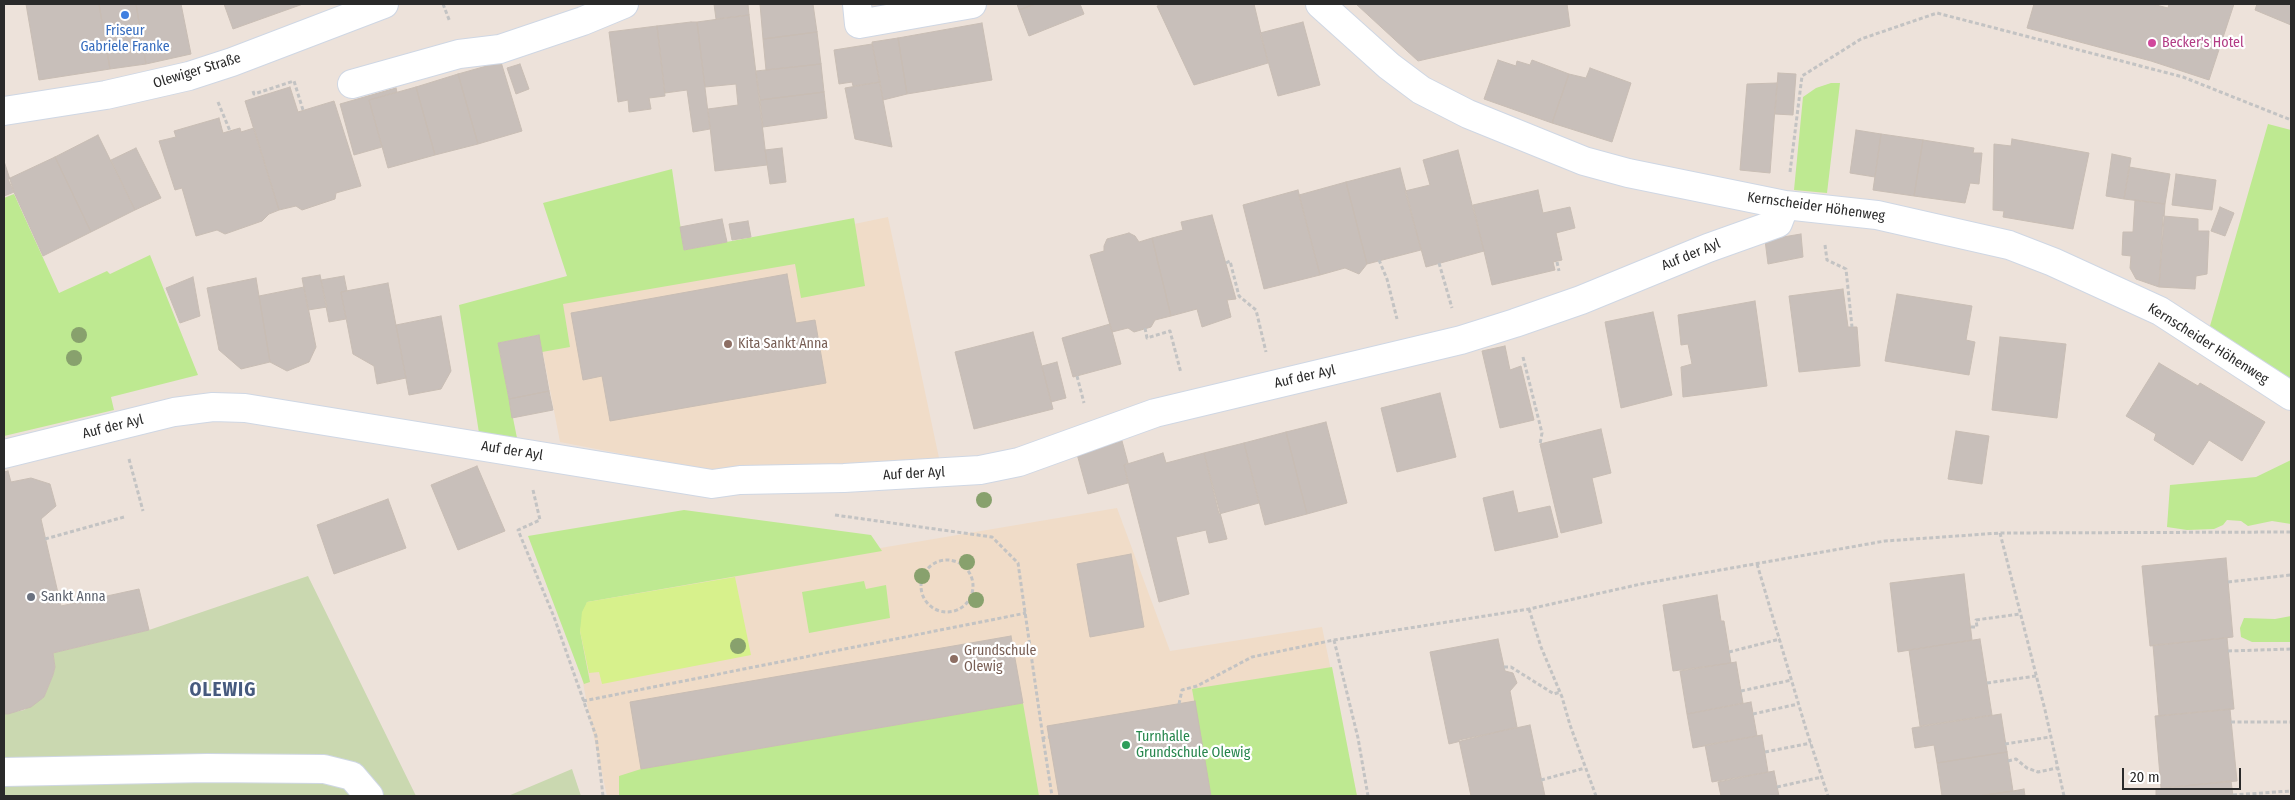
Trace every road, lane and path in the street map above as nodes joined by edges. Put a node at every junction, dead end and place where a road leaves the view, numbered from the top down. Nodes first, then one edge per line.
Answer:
1 (384, 4) edge
2 (624, 4) edge
3 (857, 4) edge
4 (972, 4) edge
5 (1320, 4) edge
6 (352, 84) dead end
7 (268, 90) dead end
8 (210, 102) dead end
9 (304, 110) dead end
10 (4, 111) edge
11 (2291, 120) edge
12 (230, 131) dead end
13 (1785, 205) junction
14 (1826, 252) dead end
15 (1379, 260) dead end
16 (1226, 263) dead end
17 (1439, 263) dead end
18 (1451, 303) dead end
19 (1397, 318) dead end
20 (1515, 323) junction
21 (1852, 327) dead end
22 (1145, 328) dead end
23 (1266, 348) dead end
24 (1077, 376) dead end
25 (1182, 379) dead end
26 (2291, 396) edge
27 (1084, 401) dead end
28 (1540, 444) dead end
29 (4, 454) edge
30 (129, 459) dead end
31 (143, 511) dead end
32 (828, 514) dead end
33 (124, 517) dead end
34 (540, 520) dead end
35 (2291, 532) edge
36 (2000, 533) junction
37 (46, 539) dead end
38 (1757, 564) junction
39 (2291, 575) edge
40 (2228, 582) dead end
41 (1529, 609) junction
42 (940, 611) joint
43 (1026, 613) junction
44 (2020, 614) junction
45 (1970, 627) dead end
46 (1780, 639) junction
47 (1334, 640) junction
48 (2291, 649) edge
49 (2228, 651) dead end
50 (1729, 652) dead end
51 (1504, 667) dead end
52 (2036, 676) junction
53 (1792, 680) junction
54 (1987, 683) dead end
55 (1741, 691) dead end
56 (1560, 692) junction
57 (583, 701) junction
58 (1179, 704) dead end
59 (1798, 704) junction
60 (1753, 714) dead end
61 (2231, 722) dead end
62 (2291, 722) edge
63 (1049, 737) dead end
64 (2050, 737) junction
65 (1043, 738) junction
66 (1811, 743) junction
67 (2006, 744) dead end
68 (1765, 752) dead end
69 (2008, 760) dead end
70 (1585, 768) junction
71 (2057, 768) junction
72 (4, 772) edge
73 (1822, 777) junction
74 (1541, 780) dead end
75 (1777, 786) dead end
76 (2291, 791) edge
77 (2233, 795) edge
78 (369, 796) edge
79 (603, 796) edge
80 (1052, 796) edge
81 (1368, 796) edge
82 (1596, 796) edge
83 (1828, 796) edge
84 (2064, 796) edge

1 - 10 street, Olewiger Straße
2 - 6 street
3 - 4 street
5 - 13 street, Kernscheider Höhenweg
7 - 9 path
8 - 12 path
11 - 13 path
13 - 20 street, Auf der Ayl
13 - 26 street, Kernscheider Höhenweg
14 - 21 path
15 - 19 path
16 - 23 path
17 - 18 path
20 - 28 path
20 - 29 street, Auf der Ayl
22 - 25 path
24 - 27 path
30 - 31 path
32 - 43 path
33 - 37 path
34 - 57 path
35 - 36 path
36 - 38 path
36 - 44 path
38 - 41 path
38 - 46 path
39 - 40 path
41 - 47 path
41 - 56 path
42 - 42 path
43 - 57 path
43 - 65 path
44 - 45 path
44 - 52 path
46 - 50 path
46 - 53 path
47 - 58 path
47 - 81 path
48 - 49 path
51 - 56 path
52 - 54 path
52 - 64 path
53 - 55 path
53 - 59 path
56 - 70 path
57 - 79 path
59 - 60 path
59 - 66 path
61 - 62 path
63 - 65 path
64 - 67 path
64 - 71 path
65 - 80 path
66 - 68 path
66 - 73 path
69 - 71 path
70 - 74 path
70 - 82 path
71 - 84 path
72 - 78 street
73 - 75 path
73 - 83 path
76 - 77 path

